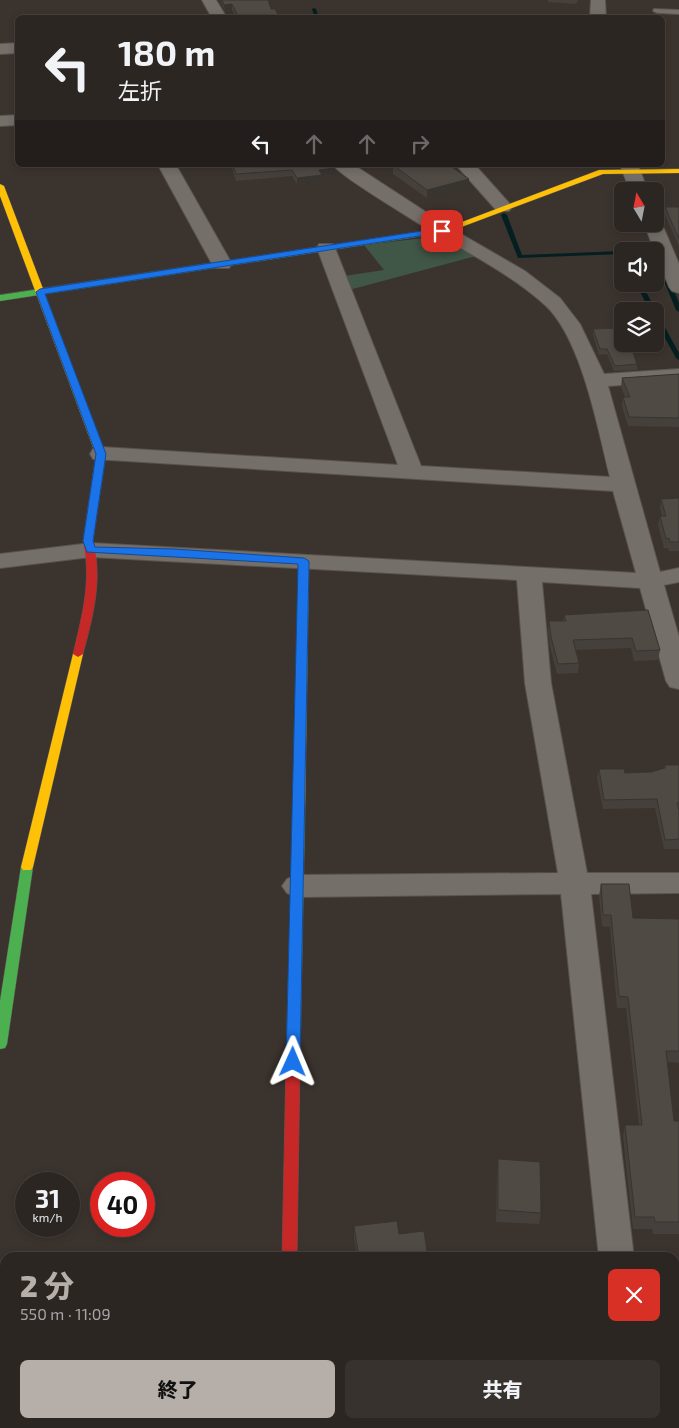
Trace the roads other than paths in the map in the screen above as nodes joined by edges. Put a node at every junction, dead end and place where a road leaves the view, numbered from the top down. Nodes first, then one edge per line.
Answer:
1 (209, 0) edge
2 (598, 0) edge
3 (657, 11) dead end
4 (679, 12) edge
5 (218, 15) edge
6 (598, 15) edge
7 (15, 48) edge
8 (0, 49) edge
9 (15, 120) edge
10 (0, 121) edge
11 (168, 167) edge
12 (345, 167) edge
13 (467, 167) edge
14 (630, 168) edge
15 (679, 171) edge
16 (636, 182) edge
17 (2, 197) edge
18 (503, 207) junction
19 (442, 231) junction
20 (656, 232) edge
21 (326, 248) junction
22 (222, 264) junction
23 (679, 288) edge
24 (40, 292) junction
25 (0, 298) edge
26 (679, 375) edge
27 (597, 381) junction
28 (101, 454) junction
29 (412, 473) junction
30 (623, 486) junction
31 (91, 550) junction
32 (0, 561) edge
33 (304, 561) junction
34 (529, 575) junction
35 (679, 575) edge
36 (650, 581) junction
37 (679, 681) edge
38 (679, 883) edge
39 (575, 885) junction
40 (297, 886) junction
41 (0, 1044) edge
42 (288, 1252) edge
43 (616, 1252) edge

1 - 5 street
2 - 6 street
3 - 4 lane
7 - 8 street
9 - 10 street
11 - 22 street
12 - 19 street
13 - 18 street
14 - 15 street
14 - 16 street
14 - 18 street
17 - 24 street
18 - 19 street
19 - 21 street
19 - 27 street
20 - 23 street
21 - 22 street
21 - 29 street
22 - 24 street
24 - 25 street
24 - 28 street
26 - 27 street
27 - 30 street
28 - 29 street
28 - 31 street
29 - 30 street
30 - 36 street
31 - 32 street
31 - 33 street
31 - 41 street
33 - 34 street
33 - 40 street
34 - 36 street
34 - 39 street
35 - 36 street
36 - 37 street
38 - 39 street
39 - 40 street
39 - 43 street
40 - 42 street

